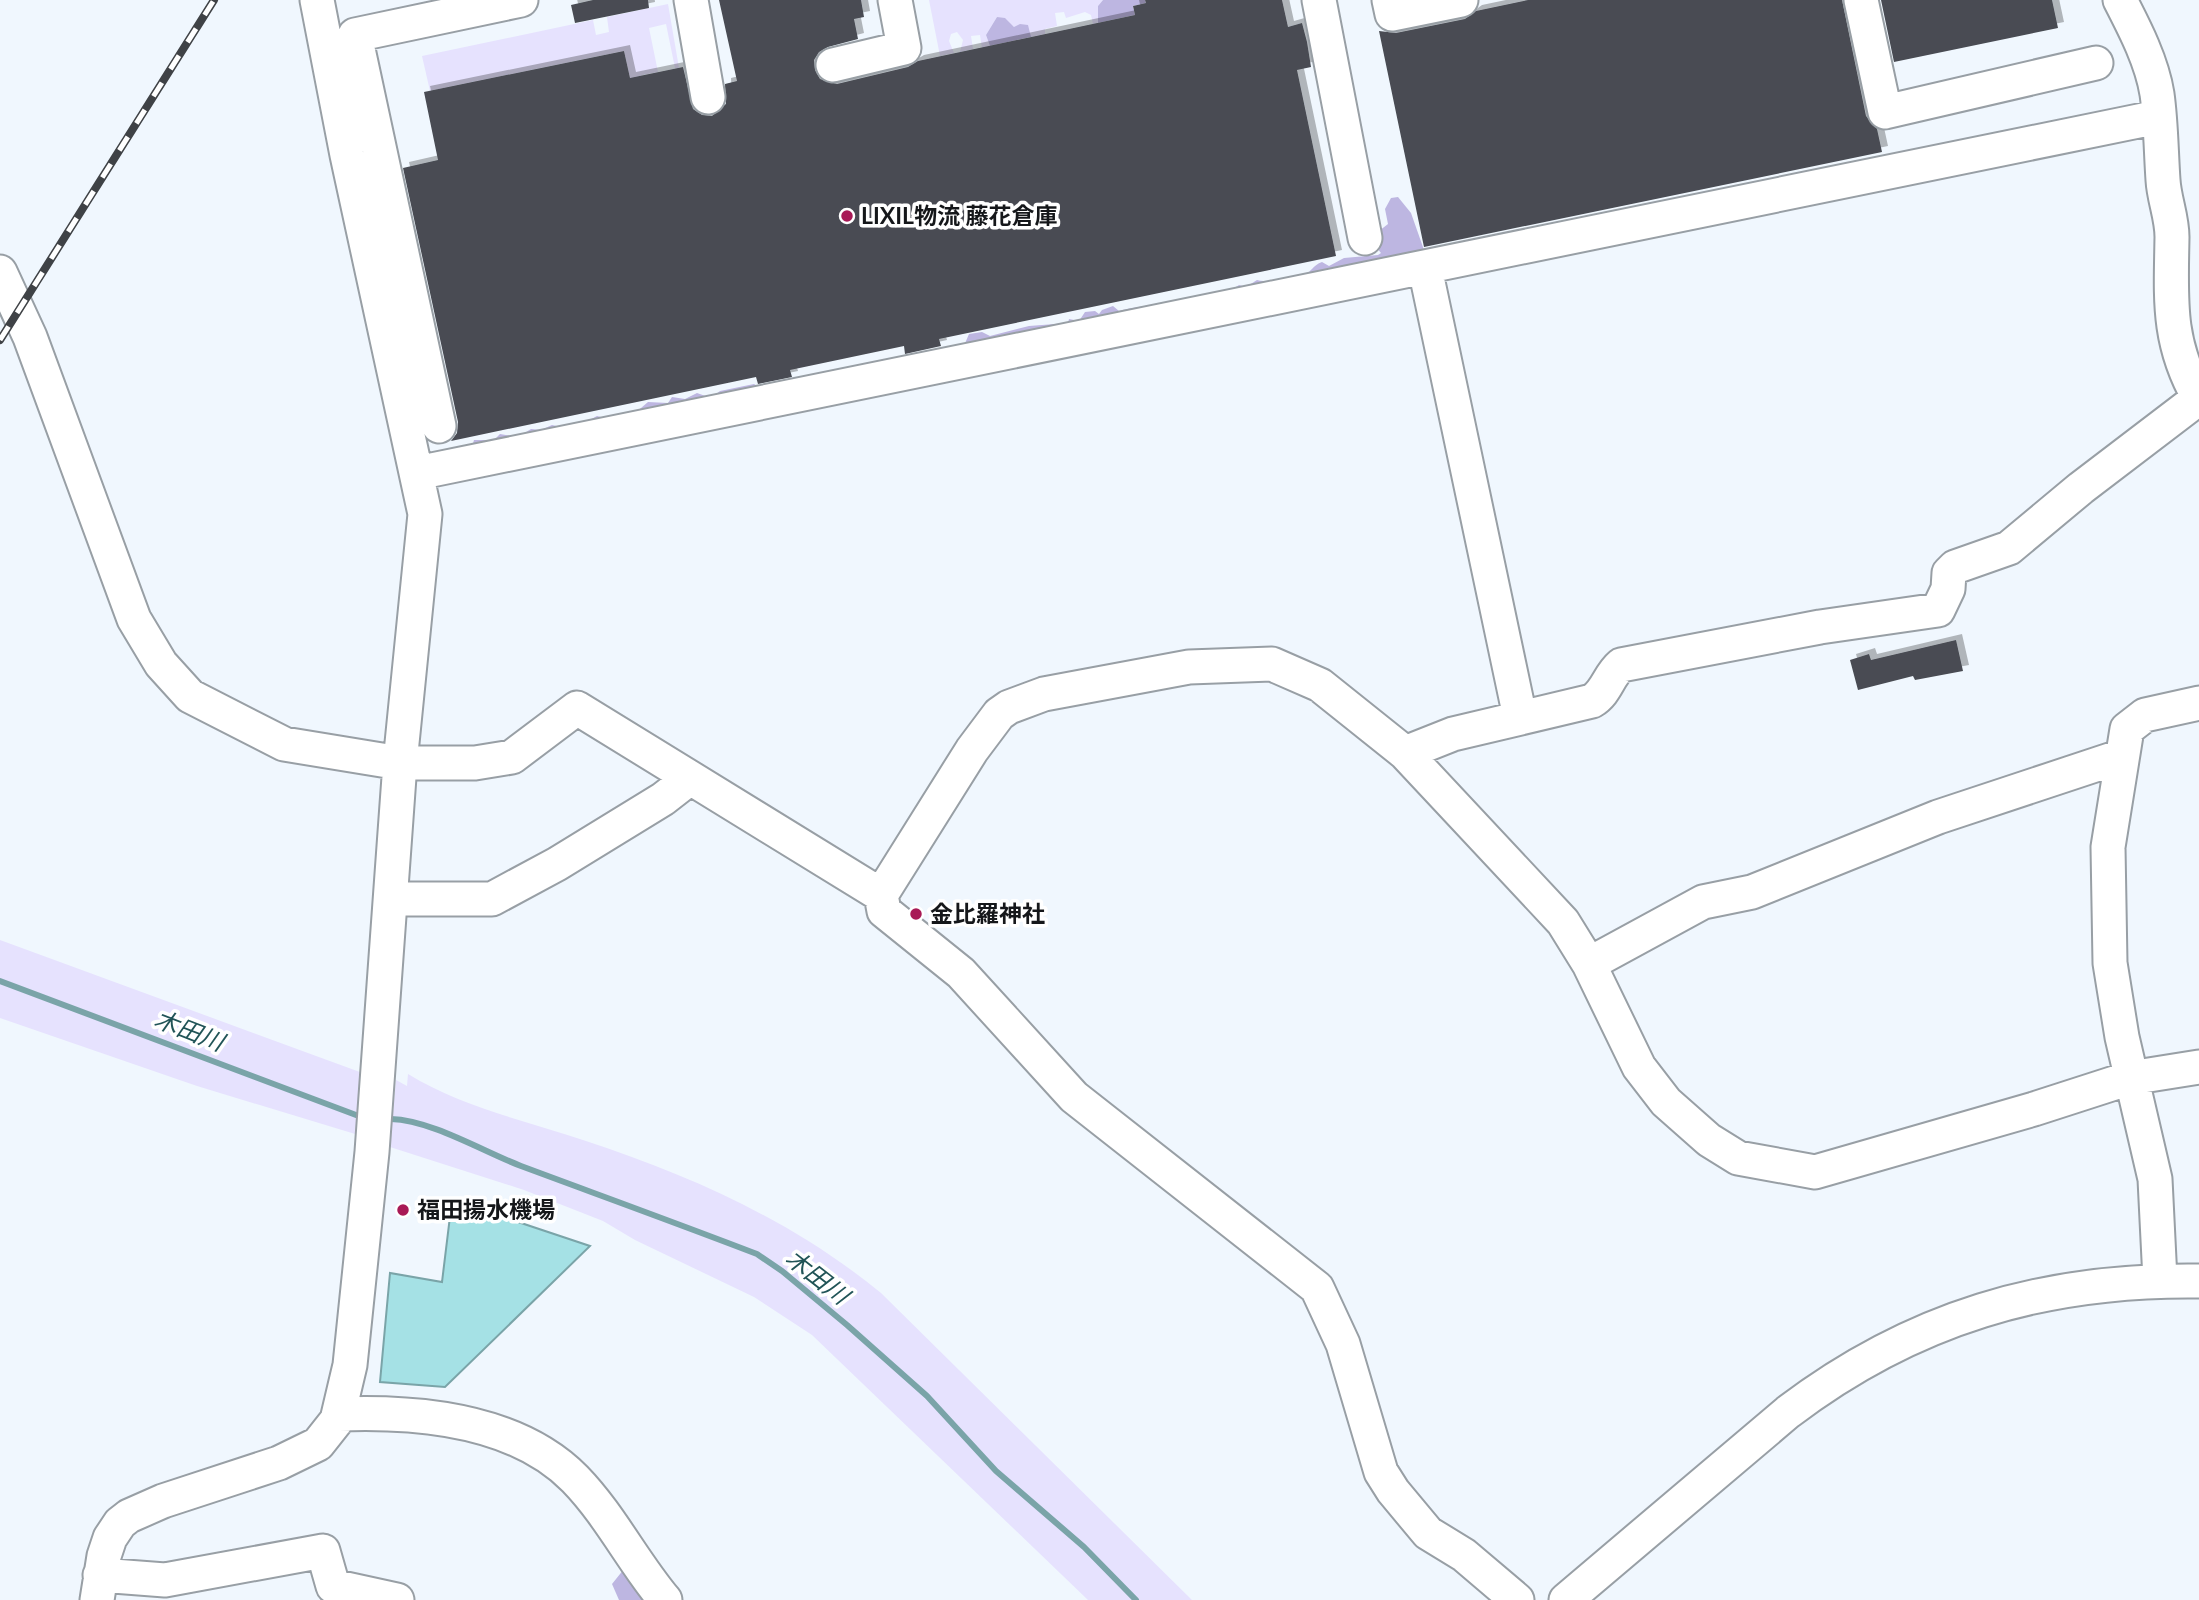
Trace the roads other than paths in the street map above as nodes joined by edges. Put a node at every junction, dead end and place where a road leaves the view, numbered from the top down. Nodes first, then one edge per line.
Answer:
1 (317, 0) edge
2 (521, 0) edge
3 (691, 0) edge
4 (895, 0) edge
5 (1320, 0) edge
6 (1389, 0) edge
7 (1461, 0) edge
8 (1861, 0) edge
9 (2120, 0) edge
10 (2096, 63) dead end
11 (833, 65) dead end
12 (708, 97) dead end
13 (2158, 117) junction
14 (1365, 238) dead end
15 (1425, 268) junction
16 (0, 272) edge
17 (2199, 398) edge
18 (439, 426) dead end
19 (416, 473) junction
20 (2199, 703) edge
21 (1520, 717) junction
22 (1405, 753) junction
23 (2122, 756) junction
24 (400, 763) junction
25 (690, 778) junction
26 (881, 895) junction
27 (391, 899) junction
28 (1589, 964) junction
29 (2199, 1067) edge
30 (2130, 1078) junction
31 (2160, 1280) junction
32 (2199, 1281) edge
33 (339, 1414) junction
34 (98, 1588) edge
35 (397, 1600) edge
36 (665, 1600) edge
37 (1517, 1600) edge
38 (1566, 1600) edge

1 - 19 street
2 - 18 street
3 - 12 street
4 - 11 street
5 - 14 street
6 - 7 street
8 - 10 street
9 - 13 street
13 - 15 street
13 - 17 street
15 - 19 street
15 - 21 street
16 - 24 street
17 - 21 street
19 - 24 street
20 - 23 street
21 - 22 street
22 - 26 street
22 - 28 street
23 - 28 street
23 - 30 street
24 - 25 street
24 - 27 street
25 - 26 street
25 - 27 street
26 - 37 street
27 - 33 street
28 - 30 street
29 - 30 street
30 - 31 street
31 - 32 street
31 - 38 street
33 - 34 street
33 - 36 street
34 - 35 street

